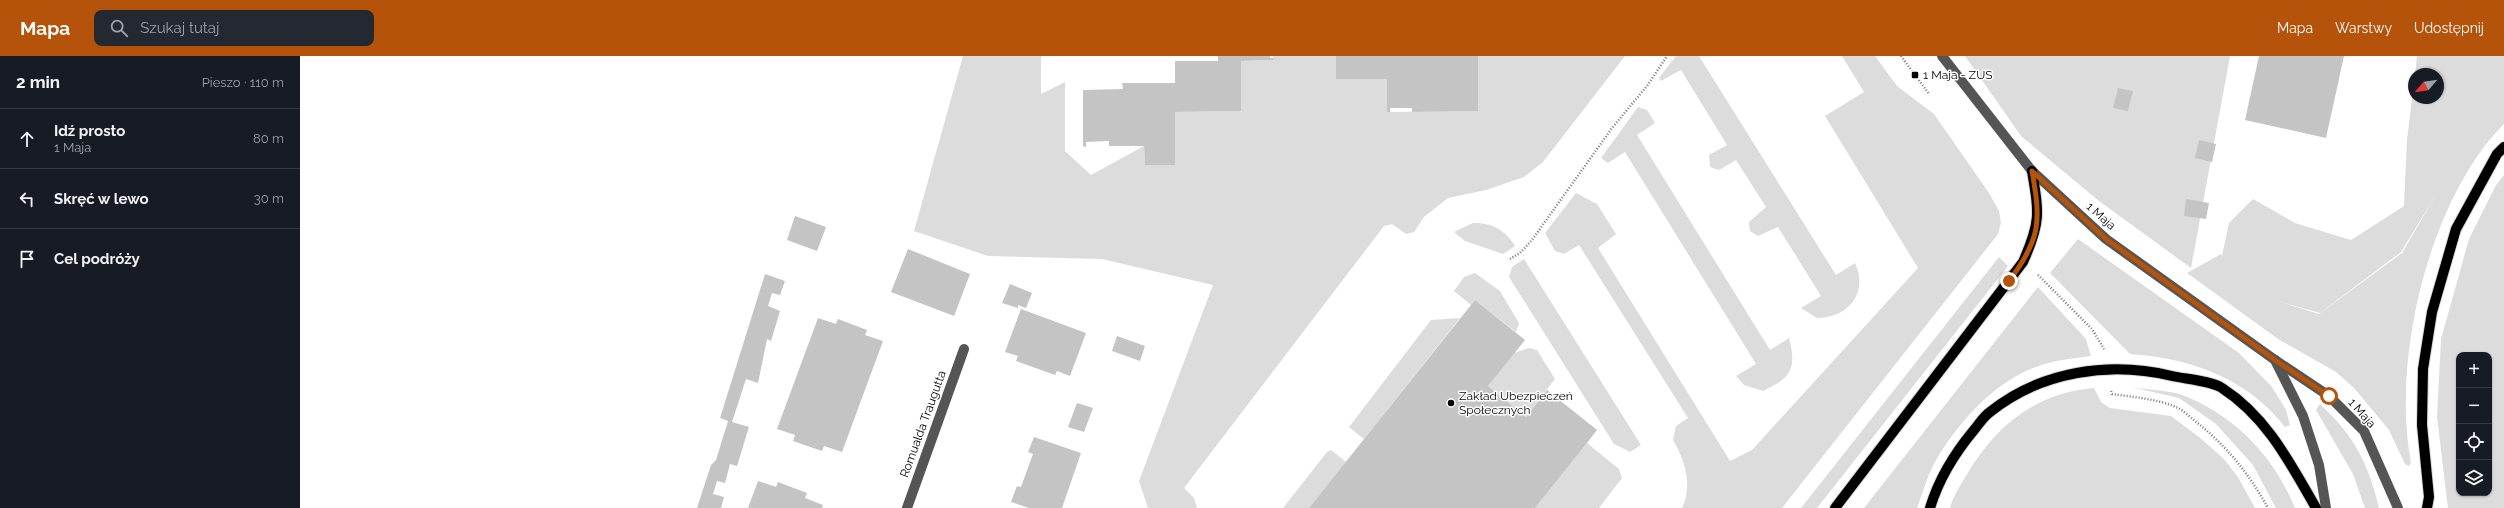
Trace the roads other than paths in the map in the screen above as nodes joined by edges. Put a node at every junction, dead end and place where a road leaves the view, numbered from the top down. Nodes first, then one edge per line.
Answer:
1 (1942, 56) edge
2 (2504, 147) edge
3 (2032, 171) junction
4 (964, 349) dead end
5 (2275, 360) junction
6 (907, 508) edge
7 (1835, 508) edge
8 (1930, 508) edge
9 (2316, 508) edge
10 (2326, 508) edge
11 (2398, 508) edge
12 (2428, 508) edge

1 - 3 street, 1 Maja
2 - 12 main road
3 - 5 street, 1 Maja
3 - 7 main road
4 - 6 street, Romualda Traugutta
5 - 10 street, 1 Maja
5 - 11 street, 1 Maja
8 - 9 main road

